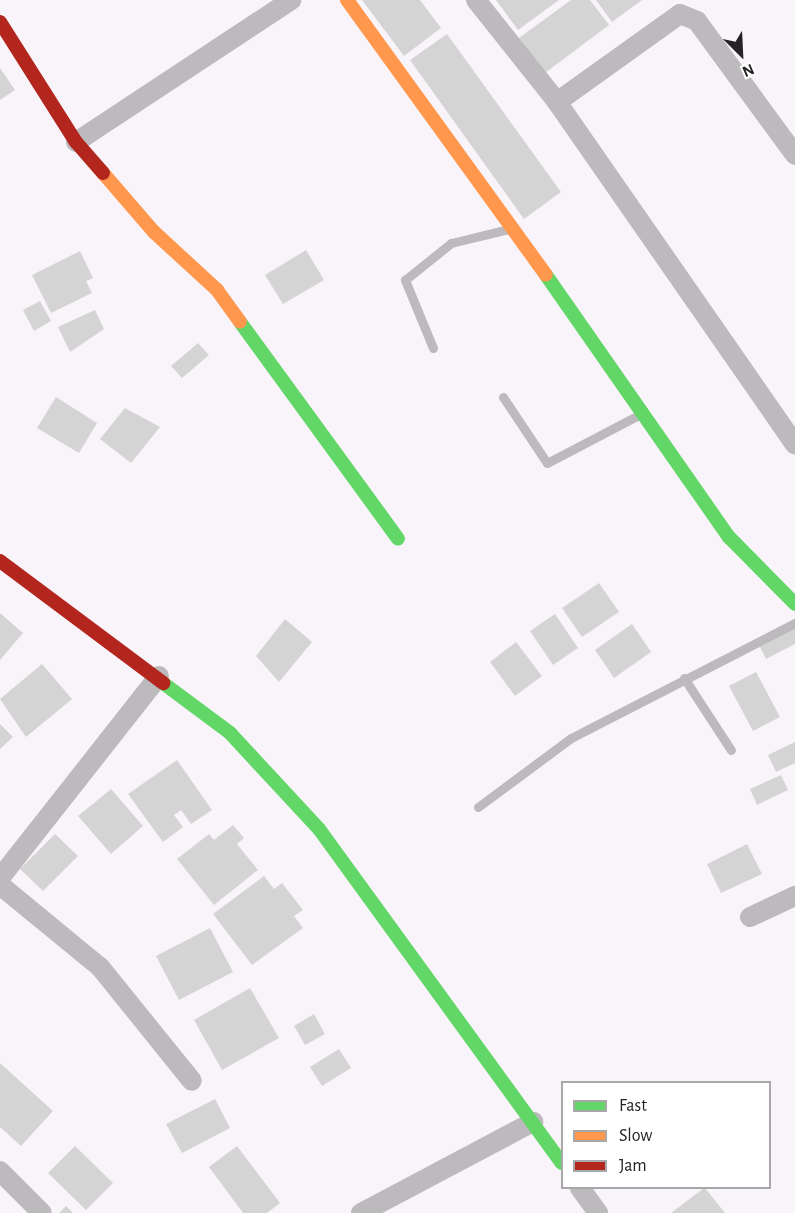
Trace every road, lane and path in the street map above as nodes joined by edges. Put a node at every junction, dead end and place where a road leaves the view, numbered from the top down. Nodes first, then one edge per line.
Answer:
1 (291, 0) edge
2 (347, 0) edge
3 (476, 0) edge
4 (0, 22) edge
5 (557, 102) junction
6 (76, 142) junction
7 (795, 155) edge
8 (514, 228) junction
9 (433, 348) dead end
10 (503, 397) dead end
11 (644, 412) junction
12 (795, 445) edge
13 (398, 539) dead end
14 (0, 561) edge
15 (795, 604) edge
16 (795, 623) edge
17 (159, 676) junction
18 (684, 678) junction
19 (731, 750) dead end
20 (478, 807) dead end
21 (0, 878) edge
22 (0, 885) edge
23 (795, 896) edge
24 (750, 917) dead end
25 (192, 1081) dead end
26 (533, 1122) junction
27 (561, 1162) edge
28 (0, 1171) edge
29 (581, 1189) edge
30 (42, 1213) edge
31 (361, 1213) edge
32 (598, 1213) edge

1 - 6 street
2 - 8 street
3 - 5 street
4 - 6 street
5 - 7 street
5 - 12 street
6 - 13 street
8 - 9 lane
8 - 11 street
10 - 11 lane
11 - 15 street
14 - 17 street
16 - 18 lane
17 - 21 street
17 - 26 street
18 - 19 lane
18 - 20 lane
22 - 25 street
23 - 24 street
26 - 27 street
26 - 31 street
28 - 30 street
29 - 32 street

